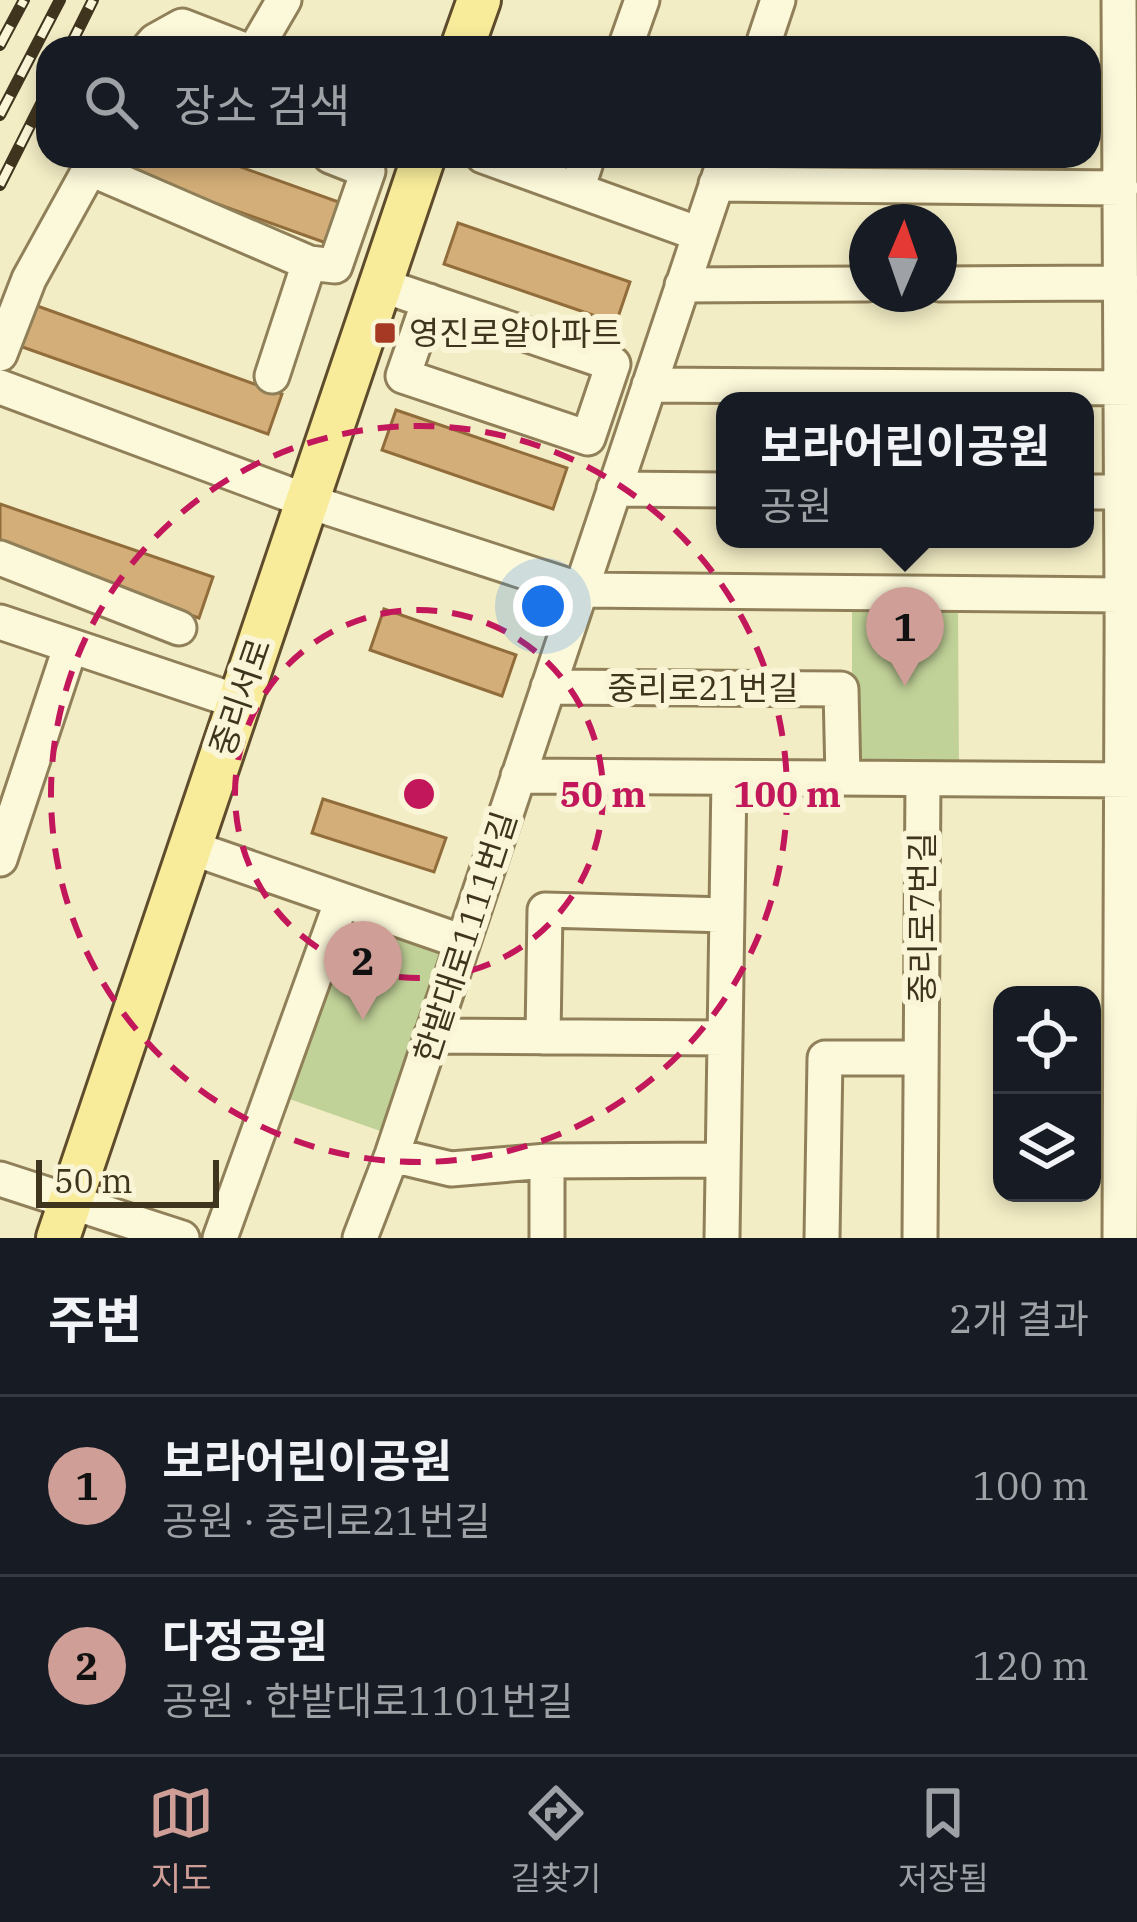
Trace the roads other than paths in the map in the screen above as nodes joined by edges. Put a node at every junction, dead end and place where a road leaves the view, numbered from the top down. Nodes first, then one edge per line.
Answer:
1 (284, 0) edge
2 (479, 0) edge
3 (642, 0) edge
4 (778, 0) edge
5 (1119, 0) edge
6 (164, 36) edge
7 (208, 36) edge
8 (263, 36) edge
9 (466, 36) edge
10 (629, 36) edge
11 (766, 36) edge
12 (1104, 87) edge
13 (91, 168) edge
14 (105, 168) edge
15 (360, 168) edge
16 (420, 168) edge
17 (516, 168) edge
18 (584, 168) edge
19 (721, 170) edge
20 (1121, 188) junction
21 (577, 190) junction
22 (699, 234) junction
23 (308, 263) junction
24 (1122, 283) junction
25 (849, 284) edge
26 (957, 284) edge
27 (381, 285) junction
28 (682, 285) junction
29 (429, 301) junction
30 (0, 354) edge
31 (272, 376) dead end
32 (649, 385) junction
33 (0, 387) edge
34 (1130, 388) edge
35 (614, 489) junction
36 (716, 490) edge
37 (1094, 492) edge
38 (1121, 492) junction
39 (307, 502) junction
40 (0, 558) edge
41 (581, 590) junction
42 (1120, 595) junction
43 (0, 622) edge
44 (178, 628) dead end
45 (70, 648) junction
46 (548, 687) junction
47 (238, 702) junction
48 (518, 776) junction
49 (729, 778) junction
50 (843, 778) junction
51 (923, 779) junction
52 (1130, 780) edge
53 (189, 847) junction
54 (0, 859) edge
55 (341, 900) junction
56 (727, 915) junction
57 (463, 942) junction
58 (431, 1036) junction
59 (543, 1037) junction
60 (725, 1038) junction
61 (921, 1058) junction
62 (392, 1155) junction
63 (723, 1160) junction
64 (547, 1161) junction
65 (0, 1179) edge
66 (64, 1220) edge
67 (182, 1238) edge
68 (220, 1238) edge
69 (360, 1238) edge
70 (547, 1238) edge
71 (722, 1238) edge
72 (821, 1238) edge
73 (920, 1238) edge
74 (1120, 1238) edge

1 - 8 street
2 - 9 main road
3 - 10 street
4 - 11 street
5 - 12 street
6 - 7 street
12 - 20 street
13 - 30 street
14 - 23 street
15 - 23 street
16 - 27 main road, 중리서로
17 - 21 street
18 - 21 street
19 - 20 street
19 - 22 street, 한밭대로1111번길
20 - 24 street
21 - 22 street
22 - 28 street, 한밭대로1111번길
23 - 31 street
24 - 26 street
24 - 34 street
25 - 28 street
27 - 29 street
27 - 39 main road, 중리서로
28 - 32 street, 한밭대로1111번길
29 - 29 street
32 - 34 street
32 - 35 street, 한밭대로1111번길
33 - 39 street
34 - 38 street
35 - 36 street
35 - 41 street, 한밭대로1111번길
37 - 38 street
38 - 42 street
39 - 41 street
39 - 47 main road, 중리서로
40 - 44 street
41 - 42 street
41 - 46 street, 한밭대로1111번길
42 - 52 street
43 - 45 street
45 - 47 street
45 - 54 street
46 - 48 street, 한밭대로1111번길
46 - 50 street, 중리로21번길
47 - 53 main road, 중리서로
48 - 49 street
48 - 57 street, 한밭대로1111번길
49 - 50 street
49 - 56 street
50 - 51 street
51 - 52 street
51 - 61 street, 중리로7번길
52 - 74 street
53 - 55 street
53 - 66 main road, 중리서로
55 - 57 street
55 - 68 street
56 - 59 street
56 - 60 street
57 - 58 street, 한밭대로1111번길
58 - 59 street
58 - 62 street, 한밭대로1111번길
59 - 60 street
60 - 63 street
61 - 72 street
61 - 73 street, 중리로7번길
62 - 64 street
62 - 69 street, 한밭대로1111번길
63 - 64 street
63 - 71 street
64 - 70 street
65 - 66 street
66 - 67 street

